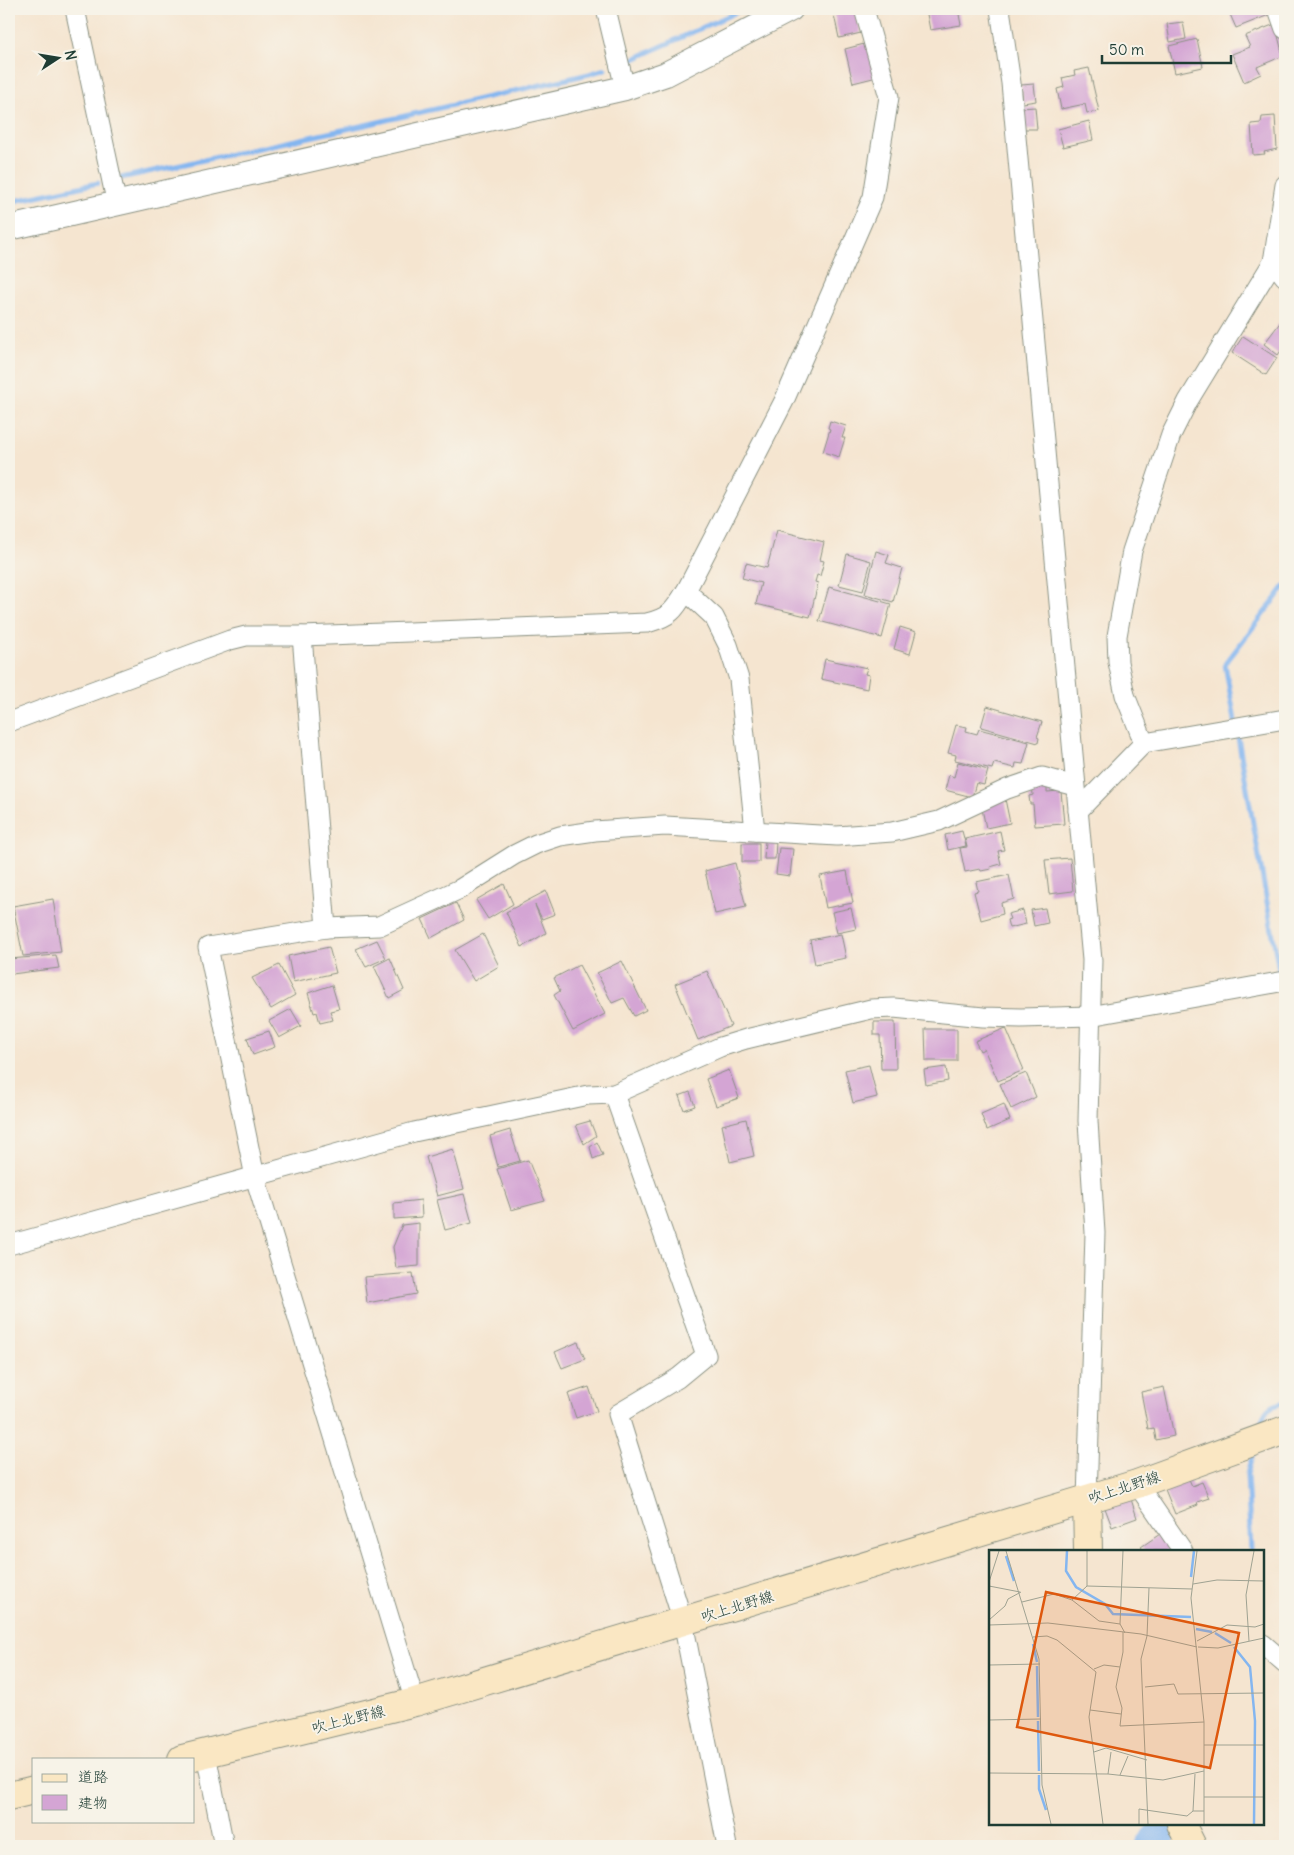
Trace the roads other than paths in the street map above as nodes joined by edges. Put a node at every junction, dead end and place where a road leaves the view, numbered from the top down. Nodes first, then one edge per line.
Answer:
1 (75, 9) edge
2 (606, 9) edge
3 (791, 9) edge
4 (864, 9) edge
5 (1000, 9) edge
6 (1278, 9) edge
7 (1285, 29) edge
8 (625, 88) junction
9 (1285, 185) edge
10 (117, 205) junction
11 (9, 228) edge
12 (1272, 262) junction
13 (1285, 277) edge
14 (686, 591) junction
15 (302, 636) junction
16 (1285, 719) edge
17 (9, 722) edge
18 (1144, 744) junction
19 (1075, 786) junction
20 (1078, 811) junction
21 (755, 831) junction
22 (326, 928) junction
23 (1285, 981) edge
24 (1090, 1016) junction
25 (614, 1094) junction
26 (256, 1177) junction
27 (9, 1245) edge
28 (1285, 1430) edge
29 (1136, 1484) junction
30 (1088, 1500) junction
31 (1088, 1550) edge
32 (1182, 1550) edge
33 (683, 1622) junction
34 (1264, 1645) edge
35 (1285, 1663) edge
36 (415, 1702) junction
37 (194, 1756) edge
38 (195, 1759) edge
39 (32, 1790) edge
40 (9, 1796) edge
41 (224, 1846) edge
42 (727, 1846) edge

1 - 10 street
2 - 8 street
3 - 8 street
4 - 14 street
5 - 19 street
6 - 7 street
8 - 10 street
9 - 12 street
10 - 11 street
12 - 13 street
12 - 18 street
14 - 15 street
14 - 21 street
15 - 17 street
15 - 22 street
16 - 18 street
18 - 20 street
19 - 20 street
19 - 21 street
20 - 24 street
21 - 22 street
22 - 26 street
23 - 24 street
24 - 25 street
24 - 30 street
25 - 26 street
25 - 33 street
26 - 27 street
26 - 36 street
28 - 29 main road, 吹上北野線
29 - 30 main road, 吹上北野線
29 - 32 street
30 - 31 main road
30 - 33 main road, 吹上北野線
33 - 36 main road, 吹上北野線
33 - 42 street
34 - 35 street
36 - 37 main road, 吹上北野線
38 - 41 street
39 - 40 main road

